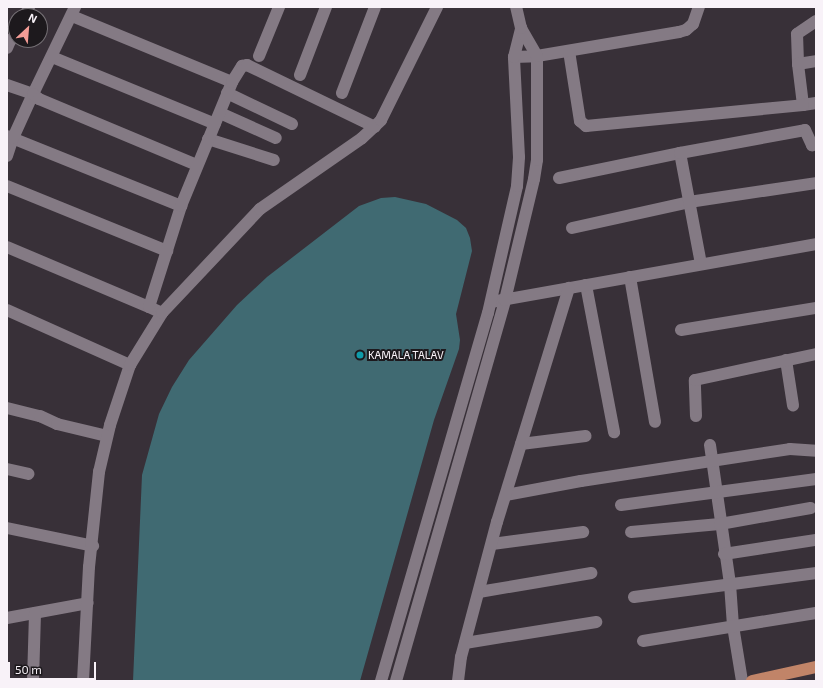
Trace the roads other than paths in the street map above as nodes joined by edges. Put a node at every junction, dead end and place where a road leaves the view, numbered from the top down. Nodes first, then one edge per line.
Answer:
1 (278, 7) edge
2 (326, 7) edge
3 (375, 7) edge
4 (437, 7) edge
5 (516, 7) edge
6 (699, 7) edge
7 (73, 11) edge
8 (816, 21) edge
9 (520, 28) junction
10 (569, 51) junction
11 (259, 56) dead end
12 (537, 56) junction
13 (52, 57) junction
14 (514, 57) junction
15 (816, 61) edge
16 (798, 64) junction
17 (300, 75) dead end
18 (7, 85) edge
19 (230, 88) junction
20 (342, 93) dead end
21 (33, 94) junction
22 (816, 103) edge
23 (803, 105) junction
24 (220, 113) junction
25 (215, 124) junction
26 (292, 124) dead end
27 (375, 126) junction
28 (10, 137) edge
29 (276, 138) dead end
30 (208, 139) junction
31 (816, 144) edge
32 (680, 153) junction
33 (7, 156) edge
34 (274, 160) dead end
35 (197, 165) junction
36 (559, 178) dead end
37 (816, 182) edge
38 (7, 186) edge
39 (689, 202) junction
40 (181, 206) junction
41 (572, 228) dead end
42 (816, 244) edge
43 (7, 247) edge
44 (167, 251) junction
45 (701, 264) junction
46 (630, 277) junction
47 (586, 285) junction
48 (569, 288) junction
49 (505, 300) junction
50 (490, 302) junction
51 (149, 307) junction
52 (816, 308) edge
53 (7, 310) edge
54 (162, 313) junction
55 (682, 330) dead end
56 (816, 354) edge
57 (786, 360) junction
58 (130, 365) junction
59 (792, 405) dead end
60 (7, 408) edge
61 (696, 416) dead end
62 (655, 422) dead end
63 (614, 432) dead end
64 (107, 436) junction
65 (586, 436) dead end
66 (521, 444) junction
67 (710, 445) dead end
68 (816, 451) edge
69 (713, 462) junction
70 (7, 469) edge
71 (28, 474) dead end
72 (816, 479) edge
73 (716, 491) junction
74 (506, 495) junction
75 (621, 505) dead end
76 (811, 508) dead end
77 (720, 524) junction
78 (7, 528) edge
79 (583, 532) dead end
80 (631, 532) dead end
81 (816, 540) edge
82 (492, 544) junction
83 (93, 546) junction
84 (724, 554) junction
85 (591, 573) dead end
86 (816, 573) edge
87 (730, 584) junction
88 (479, 592) junction
89 (634, 597) dead end
90 (88, 603) junction
91 (35, 613) junction
92 (816, 613) edge
93 (7, 618) edge
94 (596, 622) dead end
95 (733, 626) junction
96 (644, 641) dead end
97 (465, 643) junction
98 (816, 667) edge
99 (33, 681) edge
100 (83, 681) edge
101 (381, 681) edge
102 (396, 681) edge
103 (458, 681) edge
104 (742, 681) edge
105 (752, 681) edge

1 - 11 street
2 - 17 street
3 - 20 street
4 - 27 street
5 - 9 street
6 - 10 street
7 - 13 street
7 - 19 street
8 - 16 street
9 - 12 street
9 - 14 street
10 - 12 street
10 - 23 street
12 - 14 street
12 - 49 street
13 - 21 street
13 - 25 street
14 - 50 street
15 - 16 street
16 - 23 street
18 - 21 street
19 - 24 street
19 - 26 street
19 - 27 street
21 - 28 street
21 - 35 street
22 - 23 street
24 - 25 street
24 - 29 street
25 - 30 street
27 - 54 street
28 - 33 street
28 - 40 street
30 - 34 street
30 - 35 street
31 - 32 street
32 - 36 street
32 - 39 street
35 - 40 street
37 - 39 street
38 - 44 street
39 - 41 street
39 - 45 street
40 - 44 street
42 - 45 street
43 - 51 street
44 - 51 street
45 - 46 street
46 - 47 street
46 - 62 street
47 - 48 street
47 - 63 street
48 - 49 street
48 - 66 street
49 - 50 street
49 - 102 street
50 - 101 street
51 - 54 street
52 - 55 street
53 - 58 street
54 - 58 street
56 - 57 street
57 - 59 street
57 - 61 street
58 - 64 street
60 - 64 street
64 - 83 street
65 - 66 street
66 - 74 street
67 - 69 street
68 - 69 street
69 - 73 street
69 - 74 street
70 - 71 street
72 - 73 street
73 - 75 street
73 - 77 street
74 - 82 street
76 - 77 street
77 - 80 street
77 - 84 street
78 - 83 street
79 - 82 street
81 - 84 street
82 - 88 street
83 - 90 street
84 - 87 street
85 - 88 street
86 - 87 street
87 - 89 street
87 - 95 street
88 - 97 street
90 - 91 street
90 - 100 street
91 - 93 street
91 - 99 street
92 - 95 street
94 - 97 street
95 - 96 street
95 - 104 street
97 - 103 street
98 - 105 main road

